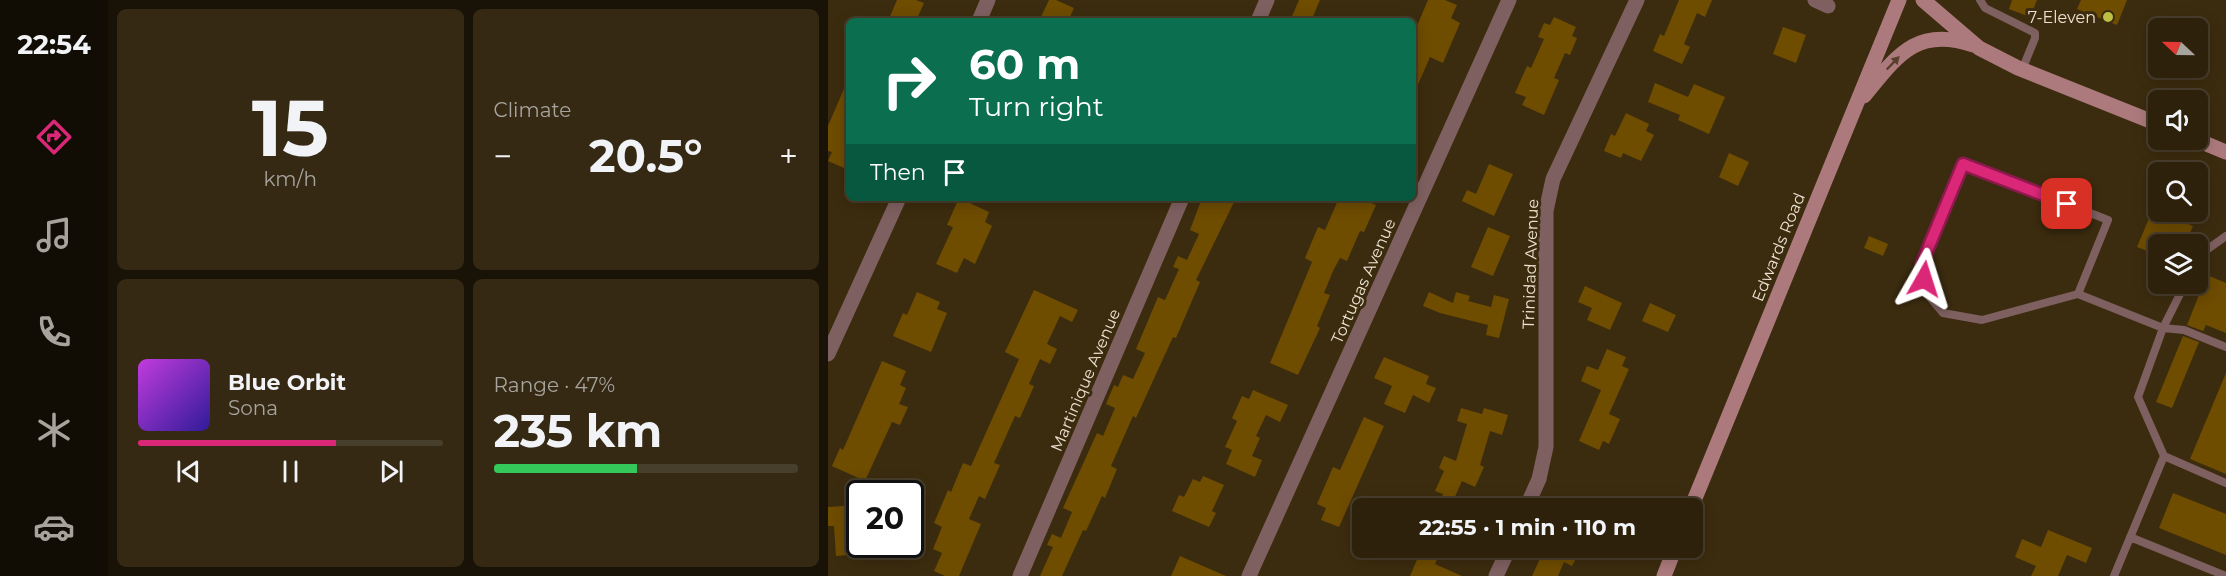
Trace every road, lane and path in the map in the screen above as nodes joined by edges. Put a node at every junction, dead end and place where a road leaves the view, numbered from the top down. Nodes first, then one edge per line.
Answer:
1 (988, 0) edge
2 (1267, 0) edge
3 (1509, 0) edge
4 (1637, 0) edge
5 (1899, 0) edge
6 (1923, 0) edge
7 (1980, 0) edge
8 (980, 18) edge
9 (1259, 18) edge
10 (1979, 48) junction
11 (2022, 70) junction
12 (1855, 107) junction
13 (2148, 120) edge
14 (2208, 145) edge
15 (2226, 152) edge
16 (898, 201) edge
17 (1181, 201) edge
18 (2226, 236) edge
19 (2208, 249) edge
20 (2078, 294) junction
21 (2180, 294) edge
22 (2163, 328) junction
23 (2226, 347) edge
24 (828, 354) edge
25 (2164, 456) junction
26 (2226, 483) edge
27 (1530, 498) edge
28 (1695, 498) edge
29 (2130, 537) junction
30 (1504, 558) edge
31 (1671, 558) edge
32 (1020, 576) edge
33 (1249, 576) edge
34 (1496, 576) edge
35 (1664, 576) edge
36 (2114, 576) edge
37 (2226, 576) edge

1 - 8 street
2 - 9 street
3 - 33 street, Tortugas Avenue
4 - 27 street, Trinidad Avenue
5 - 12 main road, Edwards Road
6 - 10 main road
7 - 11 lane
10 - 11 main road
12 -> 10 main road
11 - 13 main road
12 - 28 main road, Edwards Road
14 - 15 main road
16 - 24 street
17 - 32 street, Martinique Avenue
18 - 19 lane
20 - 20 lane
20 - 22 lane
21 - 22 lane
22 - 23 lane
22 - 25 lane
25 - 26 lane
25 - 29 lane
29 - 36 lane
29 - 37 lane
30 - 34 street
31 - 35 main road

